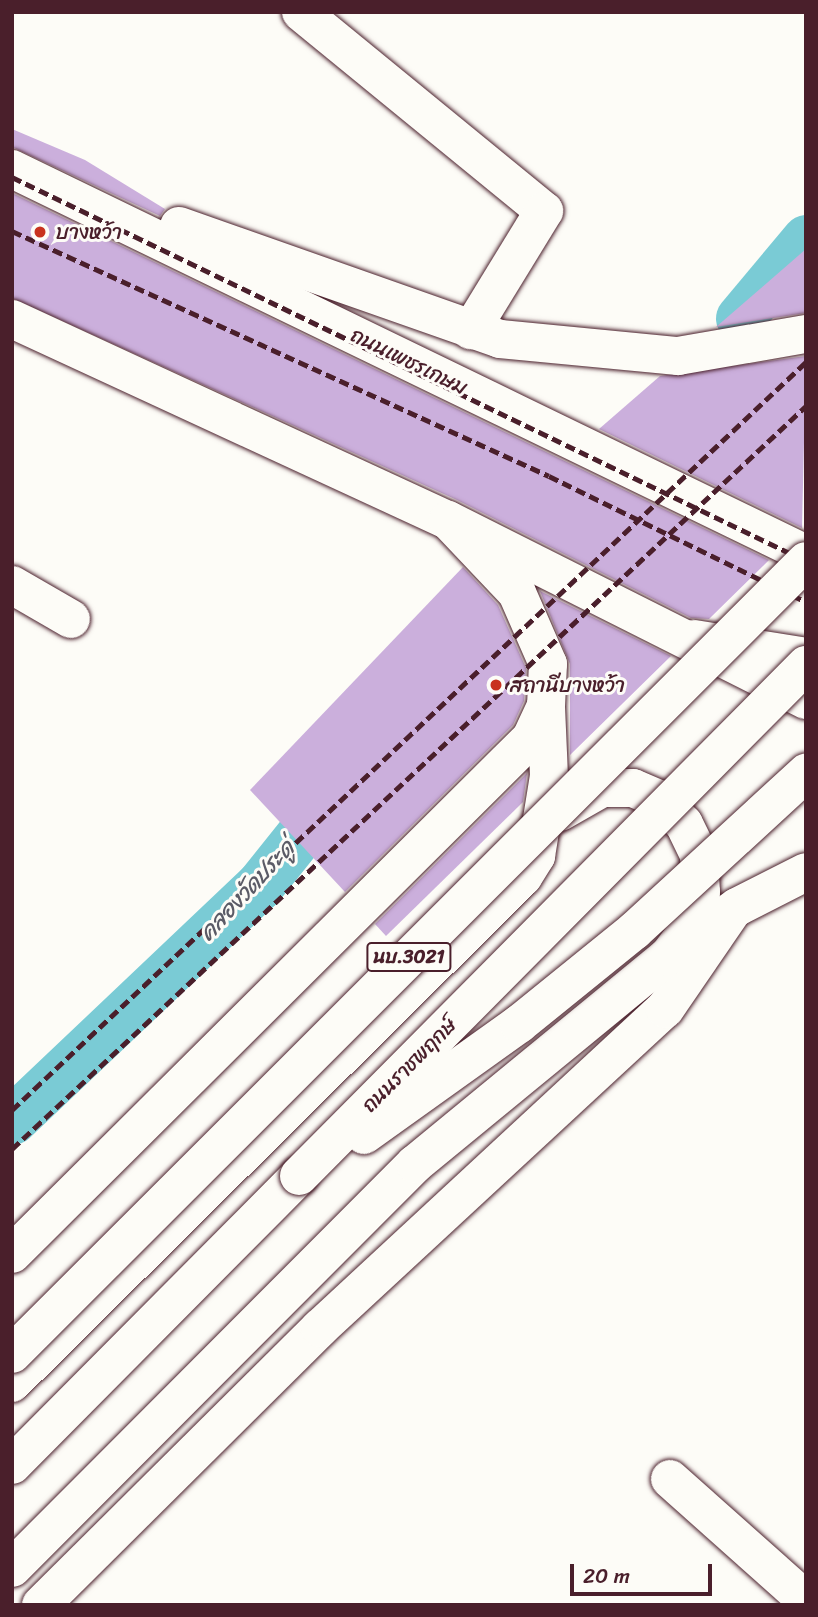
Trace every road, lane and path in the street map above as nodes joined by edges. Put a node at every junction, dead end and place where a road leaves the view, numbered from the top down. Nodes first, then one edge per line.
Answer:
1 (301, 12) edge
2 (12, 161) edge
3 (12, 169) edge
4 (12, 318) edge
5 (471, 330) junction
6 (806, 334) edge
7 (448, 520) junction
8 (804, 559) edge
9 (12, 585) edge
10 (71, 620) dead end
11 (682, 637) junction
12 (806, 657) edge
13 (806, 665) edge
14 (806, 700) edge
15 (546, 706) junction
16 (806, 773) edge
17 (536, 856) junction
18 (806, 872) edge
19 (734, 909) junction
20 (667, 957) junction
21 (299, 1176) junction
22 (12, 1254) edge
23 (12, 1354) edge
24 (12, 1383) edge
25 (12, 1465) edge
26 (670, 1479) dead end
27 (12, 1568) edge
28 (806, 1600) edge
29 (41, 1605) edge

1 - 5 main road
2 - 5 main road
3 - 8 main road, ถนนเพชรเกษม
4 - 7 main road
5 - 6 main road
7 - 11 main road
7 - 15 main road
8 - 23 main road, นบ.3021, bridge
9 - 10 main road
11 - 12 main road
11 - 14 main road
13 - 21 main road, ถนนราชพฤกษ์, bridge
15 - 17 main road
15 - 22 main road
16 - 21 main road, bridge
17 - 20 main road
17 - 24 main road
18 - 19 main road
19 - 20 main road
19 - 29 main road
20 - 27 main road
21 - 25 main road, ถนนราชพฤกษ์
26 - 28 main road

